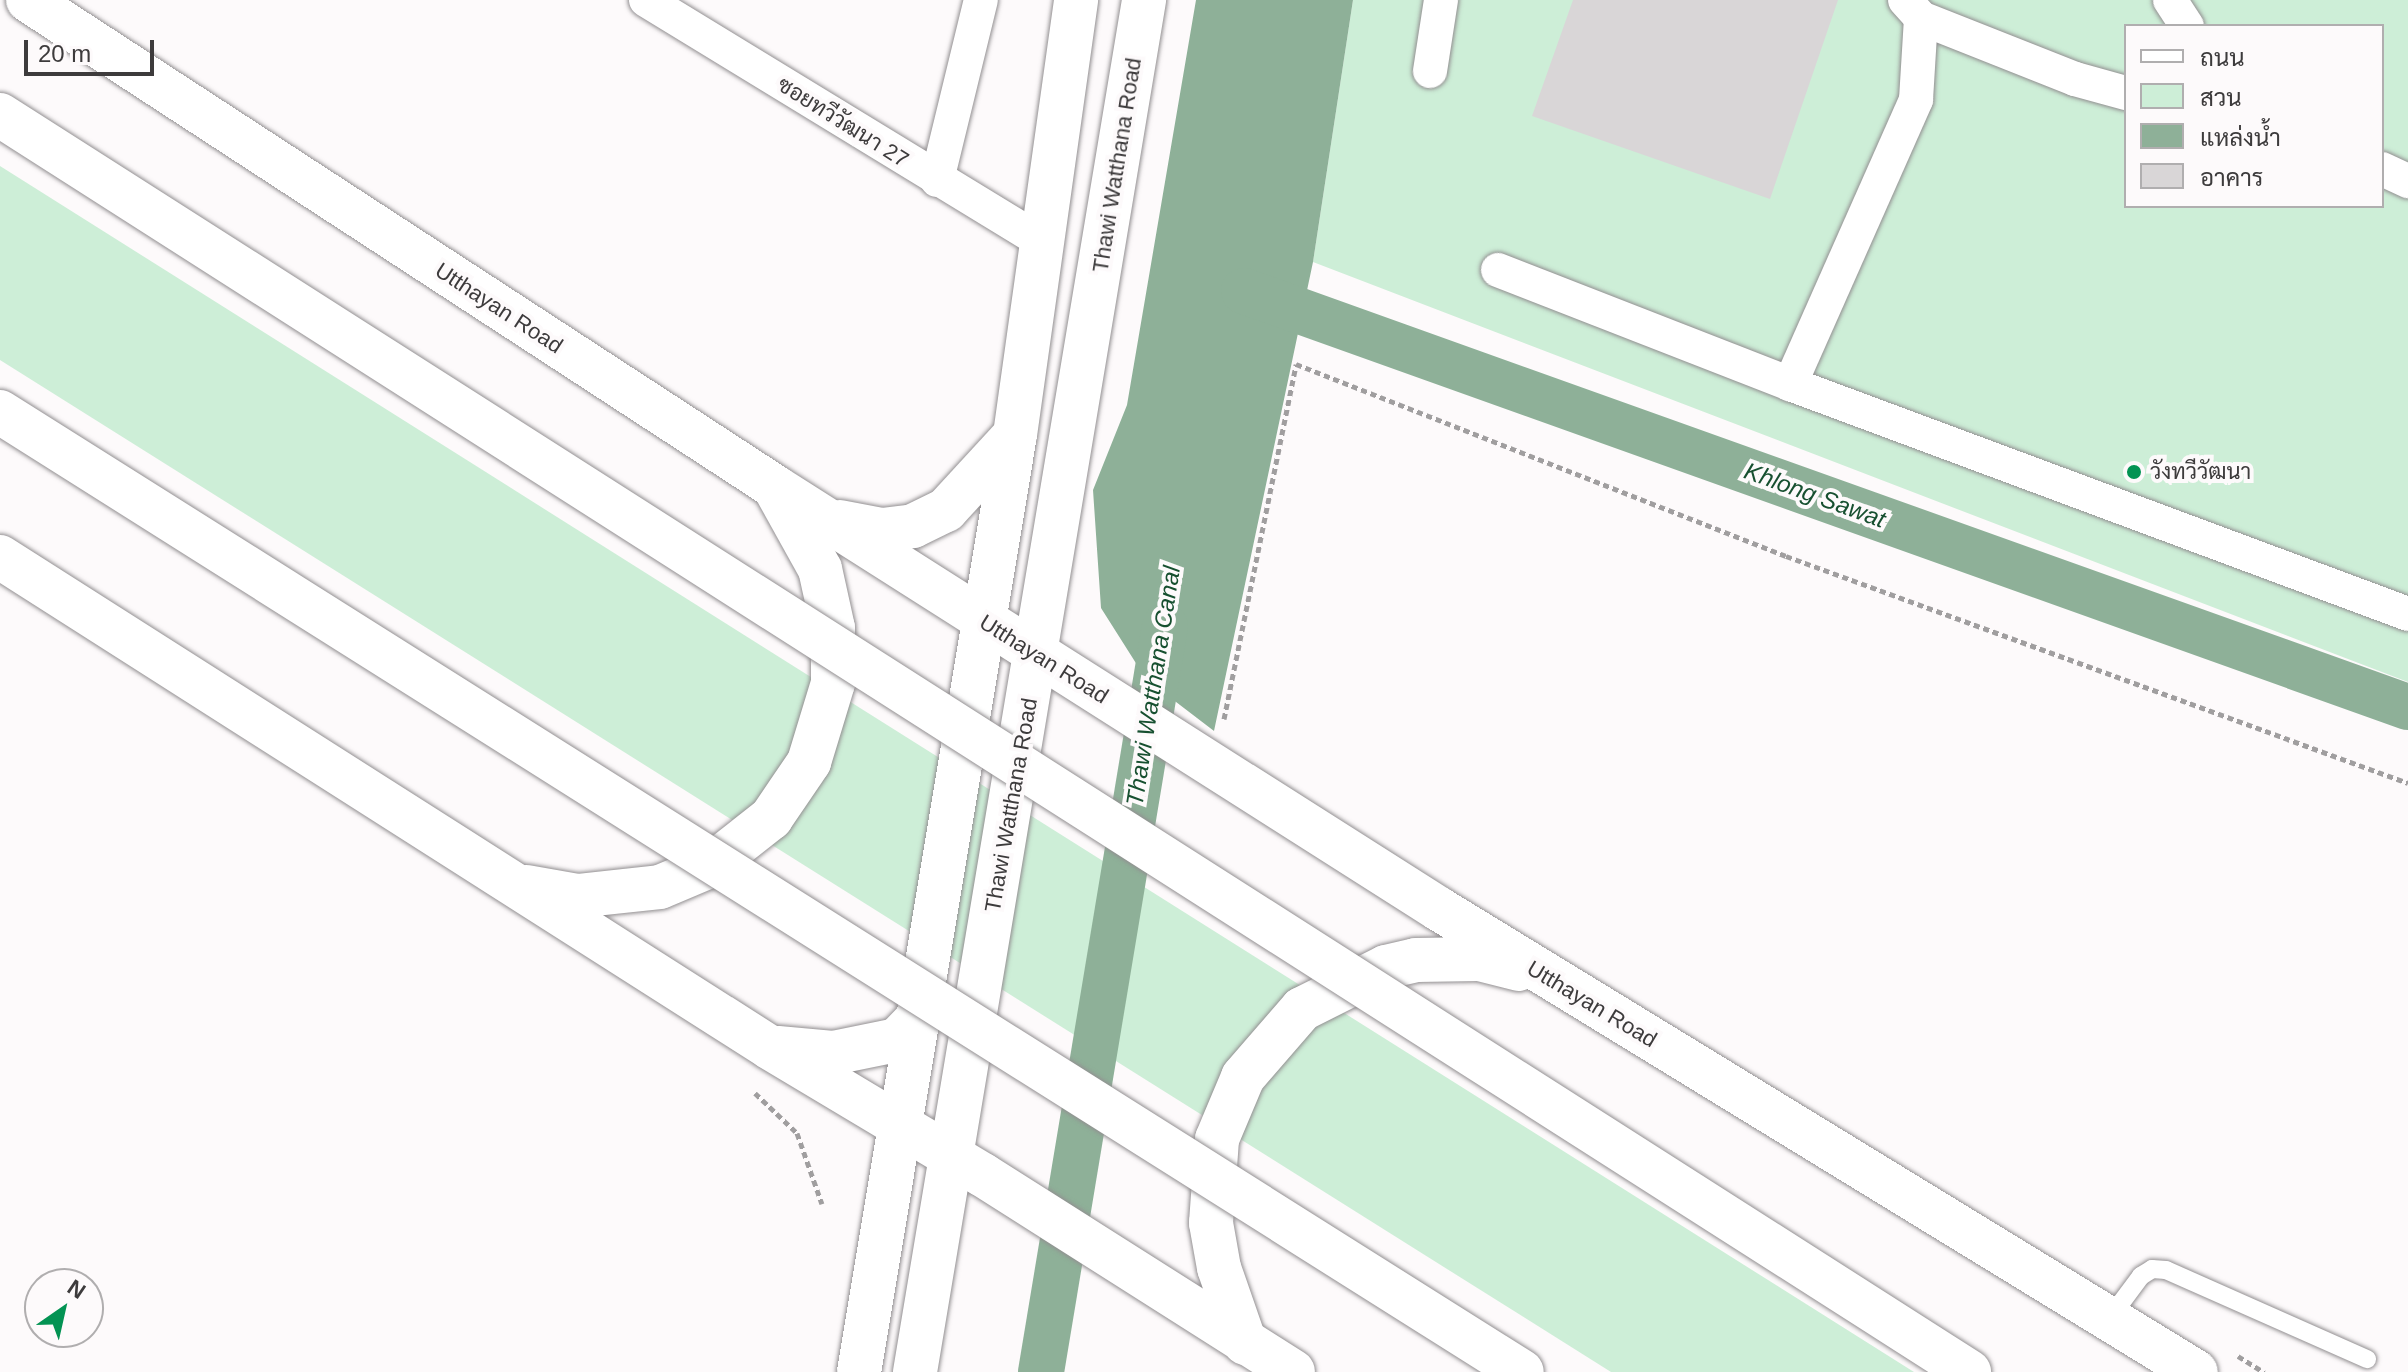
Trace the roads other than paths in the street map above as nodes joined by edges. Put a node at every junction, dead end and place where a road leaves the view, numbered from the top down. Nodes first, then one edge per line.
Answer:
1 (28, 0) edge
2 (646, 0) edge
3 (981, 0) edge
4 (1076, 0) edge
5 (1144, 0) edge
6 (1441, 0) edge
7 (2170, 0) edge
8 (1913, 9) edge
9 (2186, 24) edge
10 (1430, 71) dead end
11 (2124, 92) edge
12 (0, 115) edge
13 (2384, 170) edge
14 (937, 180) junction
15 (2408, 181) edge
16 (1042, 242) junction
17 (1498, 270) dead end
18 (1790, 384) junction
19 (0, 412) edge
20 (1015, 435) junction
21 (775, 487) junction
22 (826, 519) junction
23 (0, 557) edge
24 (2408, 614) edge
25 (985, 621) junction
26 (1050, 662) junction
27 (514, 885) junction
28 (1541, 974) junction
29 (920, 1016) junction
30 (769, 1047) junction
31 (899, 1127) junction
32 (966, 1165) junction
33 (2109, 1319) junction
34 (1245, 1343) junction
35 (2367, 1359) dead end
36 (859, 1372) edge
37 (915, 1372) edge
38 (1293, 1372) edge
39 (1522, 1372) edge
40 (1969, 1372) edge
41 (2196, 1372) edge

1 - 21 main road, Utthayan Road
2 - 14 street, ซอยทวีวัฒนา 27
3 - 14 street
4 - 16 main road
5 - 26 main road, Thawi Watthana Road
6 - 10 street
7 - 9 street
8 - 11 street
8 - 18 street
12 - 40 main road, bridge
13 - 15 street
14 - 16 street, ซอยทวีวัฒนา 27
16 - 20 main road
17 - 18 street
18 - 24 street
19 - 39 main road, bridge
20 - 22 main road
20 - 25 main road
21 - 22 main road, Utthayan Road
21 - 27 main road
22 - 25 main road, Utthayan Road
23 - 27 main road
25 - 26 main road, Utthayan Road
25 - 29 main road
26 - 28 main road, Utthayan Road
26 - 32 main road, Thawi Watthana Road
27 - 30 main road
28 - 33 main road, Utthayan Road
28 - 34 main road
29 - 30 main road
29 - 31 main road
30 - 31 main road
31 - 32 main road
31 - 36 main road
32 - 34 main road
32 - 37 main road, Thawi Watthana Road
33 - 35 lane
33 - 41 main road, Utthayan Road
34 - 38 main road

